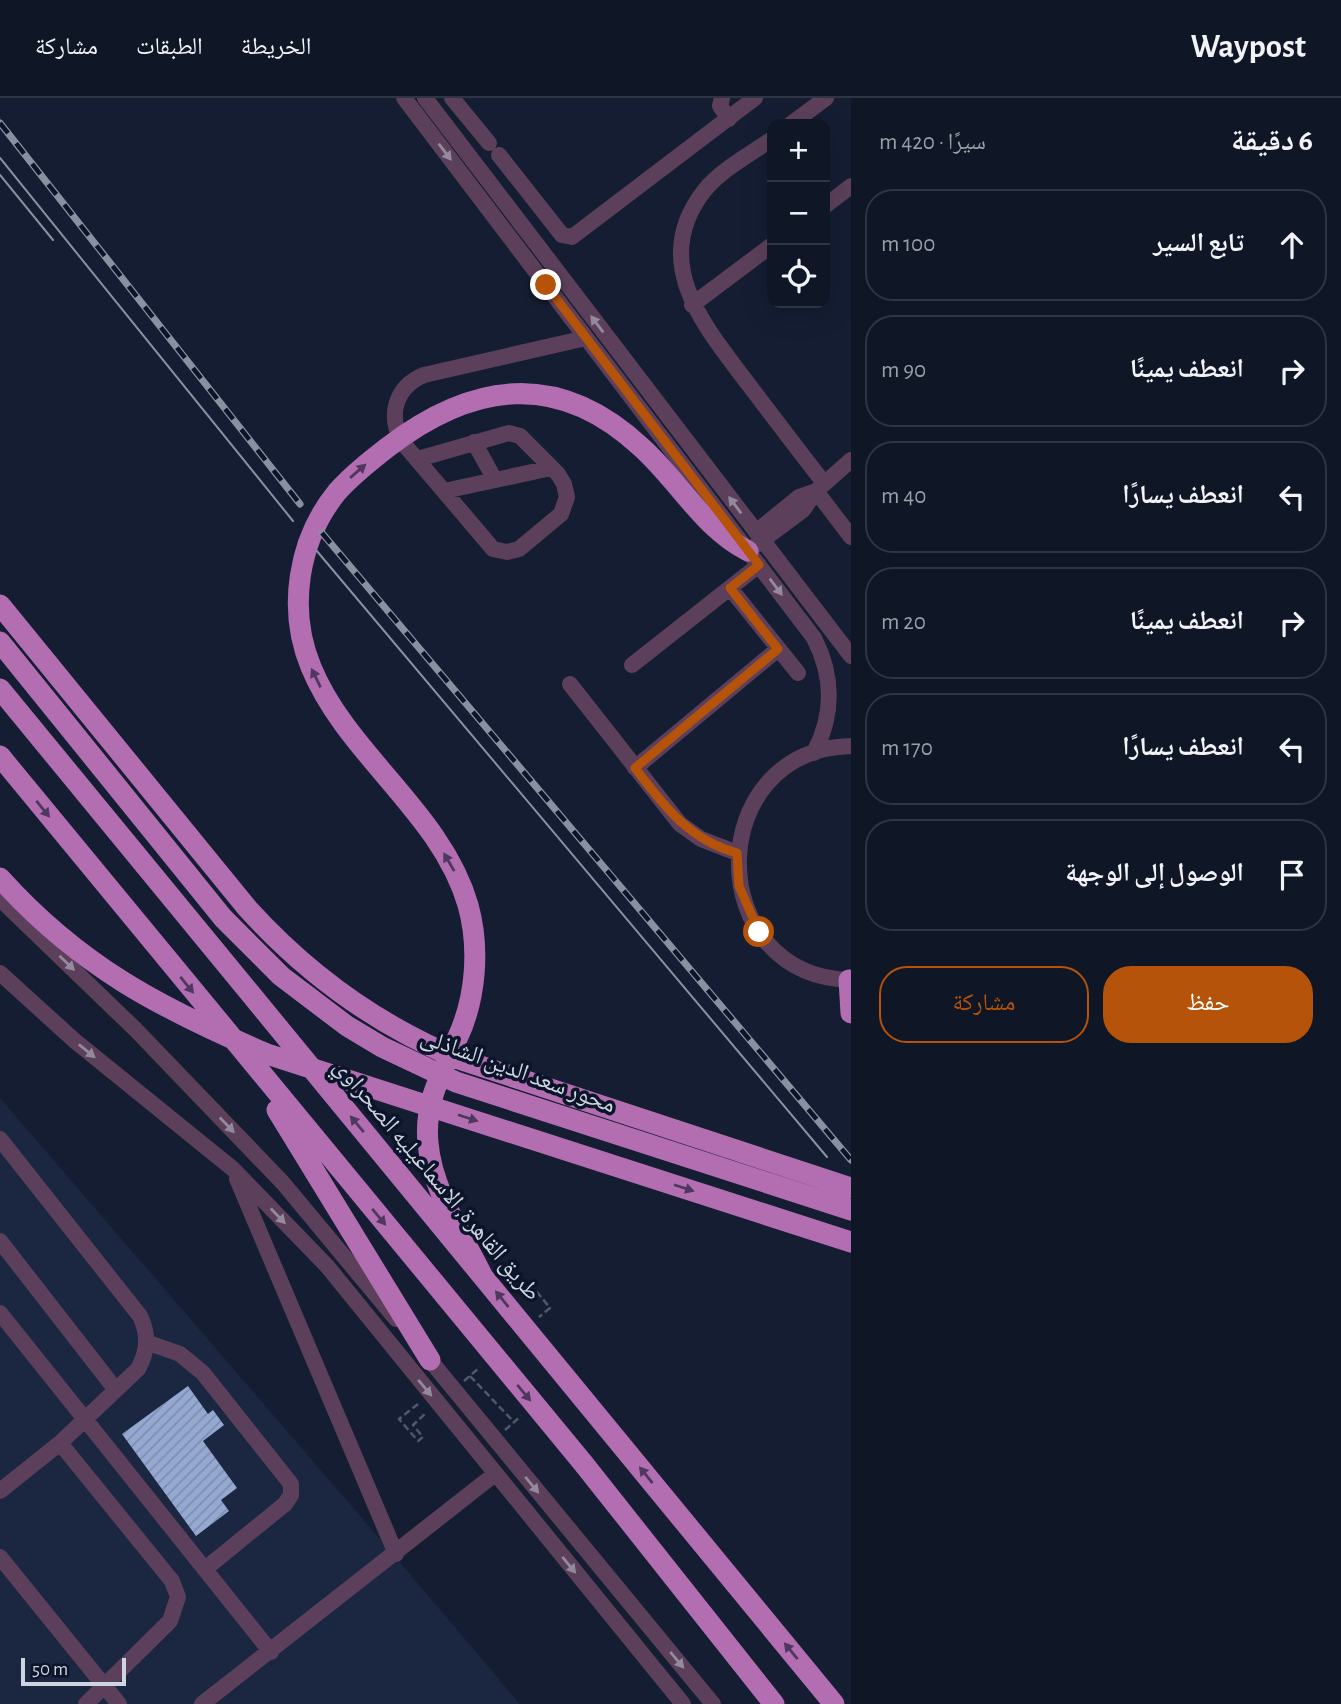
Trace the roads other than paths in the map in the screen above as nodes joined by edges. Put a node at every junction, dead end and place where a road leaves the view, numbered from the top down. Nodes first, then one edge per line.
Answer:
1 (404, 98) edge
2 (425, 98) edge
3 (452, 98) edge
4 (722, 98) edge
5 (755, 98) edge
6 (827, 98) edge
7 (729, 118) junction
8 (798, 119) edge
9 (767, 143) edge
10 (488, 154) junction
11 (462, 174) junction
12 (851, 186) edge
13 (830, 202) edge
14 (767, 249) edge
15 (547, 257) junction
16 (533, 268) junction
17 (577, 297) junction
18 (692, 305) junction
19 (564, 308) junction
20 (586, 338) junction
21 (474, 442) junction
22 (418, 459) junction
23 (851, 460) edge
24 (551, 468) junction
25 (495, 480) junction
26 (820, 487) junction
27 (444, 491) junction
28 (851, 537) edge
29 (756, 547) junction
30 (730, 588) junction
31 (0, 606) edge
32 (0, 642) edge
33 (778, 649) junction
34 (851, 656) edge
35 (632, 665) dead end
36 (797, 673) dead end
37 (570, 684) dead end
38 (0, 689) edge
39 (851, 747) edge
40 (814, 753) junction
41 (0, 756) edge
42 (635, 768) junction
43 (737, 853) junction
44 (0, 878) edge
45 (0, 899) edge
46 (0, 973) edge
47 (850, 980) edge
48 (851, 1013) edge
49 (246, 1057) junction
50 (0, 1139) edge
51 (233, 1169) junction
52 (851, 1188) edge
53 (851, 1210) edge
54 (0, 1241) edge
55 (851, 1242) edge
56 (482, 1275) junction
57 (0, 1313) edge
58 (146, 1342) junction
59 (430, 1360) junction
60 (116, 1390) junction
61 (86, 1419) junction
62 (60, 1443) junction
63 (495, 1474) junction
64 (0, 1491) edge
65 (396, 1554) junction
66 (0, 1557) edge
67 (205, 1569) junction
68 (271, 1652) junction
69 (104, 1686) junction
70 (681, 1703) edge
71 (86, 1704) edge
72 (120, 1704) edge
73 (202, 1704) edge
74 (713, 1704) edge
75 (774, 1704) edge
76 (834, 1704) edge

1 -> 11 street
2 - 10 street
3 - 10 street
4 - 7 street
5 - 7 street
6 - 8 street
7 - 10 street
9 - 18 street
10 - 11 street
10 - 15 street
11 - 16 street
12 - 13 street
14 - 18 street
15 - 16 street
15 - 17 street
16 - 19 street
17 - 19 street
29 -> 17 street
18 - 26 street
19 - 20 street
20 - 22 street
20 - 29 street
21 - 22 street
21 - 24 street
21 - 25 street
22 - 27 street
23 - 26 street
24 - 25 street
24 - 27 street
25 - 27 street
26 - 28 street
26 - 29 street
29 - 30 street
29 - 34 street
29 -> 40 street
56 -> 29 highway
30 - 33 street
30 - 35 street
31 - 52 highway
32 - 53 highway, محور سعد الدين الشاذلى
33 - 36 street
33 - 42 street
37 - 42 street
56 -> 38 highway, طريق القاهرة, الاسماعيليه الصحراوي
39 - 40 street
40 - 43 street
41 -> 49 highway
42 - 43 street
43 - 47 street
44 -> 55 highway
45 -> 59 street
46 -> 51 street
47 - 48 highway
49 - 59 highway
49 -> 75 highway
50 - 58 street
51 -> 63 street
51 - 65 street
54 - 60 street
76 -> 56 highway, طريق القاهرة, الاسماعيليه الصحراوي
57 - 61 street
58 - 60 street
58 - 67 street
59 -> 74 street
60 - 61 street
61 - 62 street
61 - 67 street
62 - 64 street
62 - 69 street
63 - 65 street
63 -> 70 street
65 - 68 street
66 - 69 street
67 - 68 street
68 - 73 street
69 - 71 street
69 - 72 street

